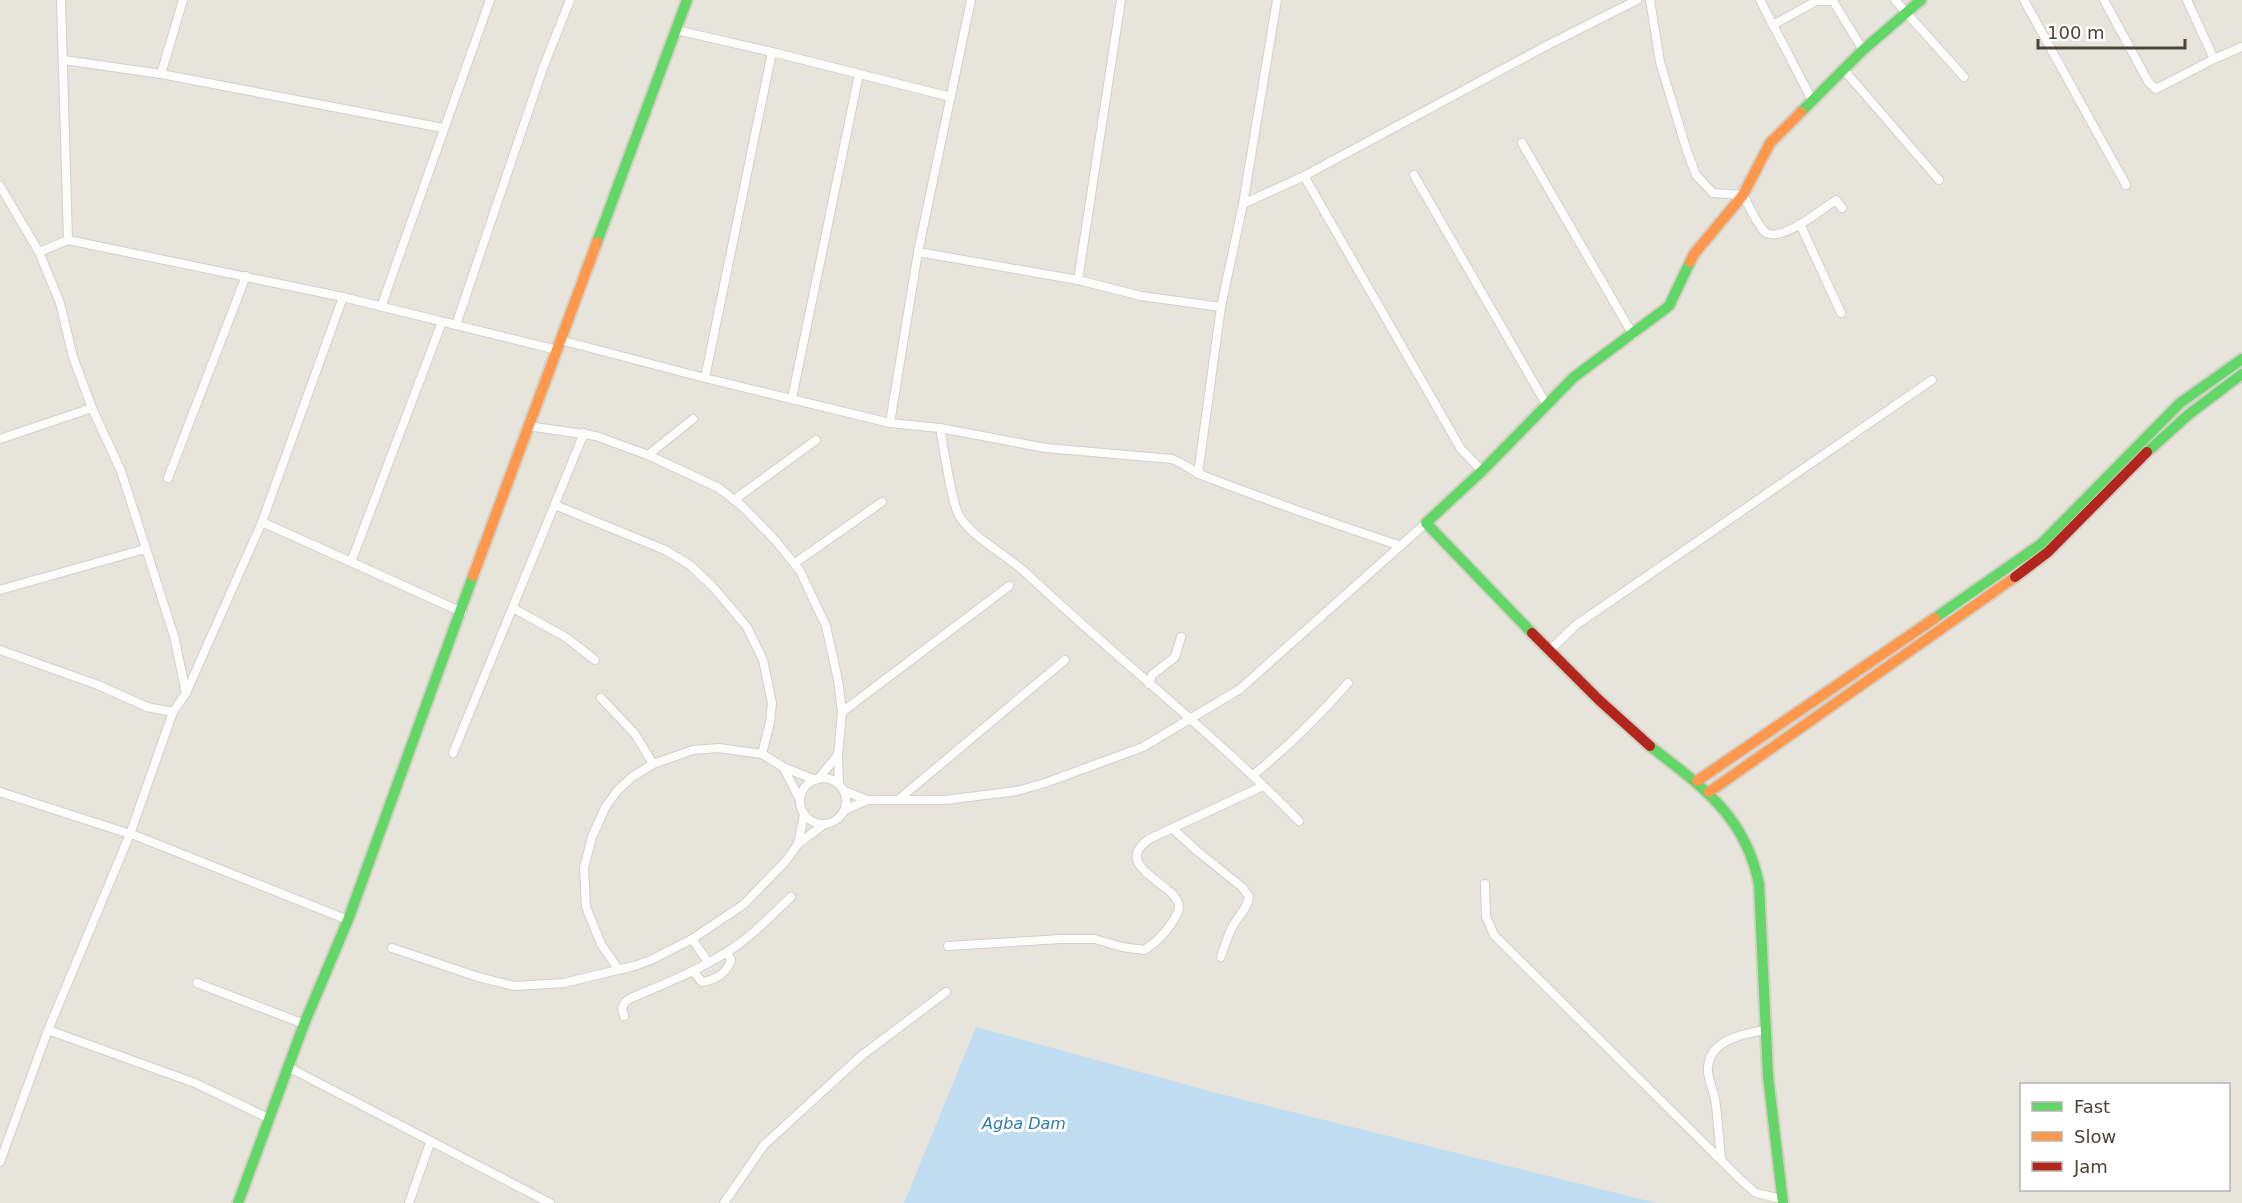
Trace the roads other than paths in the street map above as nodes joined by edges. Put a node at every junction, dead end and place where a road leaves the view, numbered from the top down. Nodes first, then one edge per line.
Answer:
1 (61, 0) edge
2 (183, 0) edge
3 (490, 0) edge
4 (570, 0) edge
5 (687, 0) edge
6 (971, 0) edge
7 (1122, 0) edge
8 (1277, 0) edge
9 (1637, 0) edge
10 (1650, 0) edge
11 (1760, 0) edge
12 (1895, 0) edge
13 (1921, 0) edge
14 (2024, 0) edge
15 (2104, 0) edge
16 (2187, 0) edge
17 (1906, 12) junction
18 (1773, 25) junction
19 (676, 30) junction
20 (2242, 47) edge
21 (1863, 50) junction
22 (772, 52) junction
23 (2214, 59) junction
24 (64, 60) junction
25 (1843, 69) junction
26 (161, 74) junction
27 (859, 74) junction
28 (1964, 77) dead end
29 (951, 97) junction
30 (1812, 100) junction
31 (443, 128) junction
32 (1522, 143) dead end
33 (1414, 175) dead end
34 (1304, 176) junction
35 (1939, 180) dead end
36 (2126, 185) dead end
37 (0, 186) edge
38 (1743, 195) junction
39 (1243, 204) junction
40 (1842, 208) dead end
41 (1800, 224) junction
42 (68, 240) junction
43 (39, 252) junction
44 (918, 252) junction
45 (246, 276) junction
46 (1078, 280) junction
47 (343, 297) junction
48 (381, 307) junction
49 (1221, 307) junction
50 (1841, 313) dead end
51 (442, 322) junction
52 (456, 325) junction
53 (1633, 334) junction
54 (559, 345) junction
55 (2242, 358) edge
56 (2242, 374) edge
57 (705, 378) junction
58 (1932, 380) dead end
59 (792, 398) junction
60 (1546, 404) junction
61 (92, 408) junction
62 (693, 420) dead end
63 (890, 423) junction
64 (528, 426) junction
65 (940, 428) junction
66 (584, 433) junction
67 (0, 439) edge
68 (816, 440) dead end
69 (648, 455) junction
70 (1482, 471) junction
71 (1198, 474) junction
72 (168, 478) dead end
73 (734, 500) junction
74 (882, 502) dead end
75 (555, 505) junction
76 (262, 522) junction
77 (1426, 523) junction
78 (1401, 546) junction
79 (145, 549) junction
80 (351, 561) junction
81 (795, 564) junction
82 (1010, 586) dead end
83 (0, 590) edge
84 (513, 608) junction
85 (462, 612) junction
86 (1181, 637) dead end
87 (0, 650) edge
88 (1549, 651) junction
89 (595, 660) dead end
90 (1065, 660) dead end
91 (1348, 683) dead end
92 (1149, 684) junction
93 (186, 693) junction
94 (601, 698) dead end
95 (173, 712) junction
96 (842, 712) junction
97 (1190, 720) junction
98 (453, 753) dead end
99 (762, 754) junction
100 (838, 755) junction
101 (652, 764) junction
102 (783, 767) junction
103 (1253, 775) junction
104 (817, 779) junction
105 (1697, 781) junction
106 (1263, 786) junction
107 (842, 788) junction
108 (0, 792) edge
109 (1709, 792) junction
110 (800, 800) junction
111 (867, 800) junction
112 (898, 800) junction
113 (845, 810) junction
114 (804, 815) junction
115 (1299, 821) dead end
116 (823, 825) junction
117 (1173, 829) junction
118 (129, 833) junction
119 (798, 844) junction
120 (1485, 884) dead end
121 (791, 897) dead end
122 (348, 920) junction
123 (692, 939) junction
124 (948, 946) dead end
125 (392, 948) dead end
126 (727, 952) junction
127 (1221, 957) dead end
128 (708, 962) junction
129 (618, 969) junction
130 (693, 971) junction
131 (197, 983) dead end
132 (945, 992) dead end
133 (624, 1016) dead end
134 (304, 1024) junction
135 (48, 1030) junction
136 (1765, 1030) junction
137 (288, 1067) junction
138 (270, 1119) junction
139 (430, 1143) junction
140 (1721, 1160) junction
141 (0, 1162) edge
142 (1782, 1201) edge
143 (238, 1203) edge
144 (409, 1203) edge
145 (549, 1203) edge
146 (724, 1203) edge

1 - 24 street
2 - 26 street
3 - 31 street
4 - 52 street
5 - 19 street
6 - 29 street
7 - 46 street
8 - 39 street
9 - 34 street
10 - 38 street
11 - 18 street
12 - 17 street
13 - 17 street
14 - 36 street
15 - 23 street
16 - 23 street
17 - 21 street
17 - 28 street
18 - 21 street
18 - 30 street
19 - 22 street
19 - 54 street
20 - 23 street
21 - 25 street
22 - 27 street
22 - 57 street
24 - 26 street
24 - 42 street
25 - 30 street
25 - 35 street
26 - 31 street
27 - 29 street
27 - 59 street
29 - 44 street
30 - 38 street
31 - 48 street
32 - 53 street
33 - 60 street
34 - 39 street
34 - 70 street
37 - 43 street
38 - 41 street
38 - 53 street
39 - 49 street
40 - 41 street
41 - 50 street
42 - 43 street
42 - 45 street
43 - 61 street
44 - 46 street
44 - 63 street
45 - 47 street
45 - 72 street
46 - 49 street
47 - 48 street
47 - 76 street
48 - 51 street
49 - 71 street
51 - 52 street
51 - 80 street
52 - 54 street
53 - 60 street
54 - 57 street
54 - 64 street
55 - 105 street
56 - 109 street
57 - 59 street
58 - 88 street
59 - 63 street
60 - 70 street
61 - 67 street
61 - 79 street
62 - 69 street
63 - 65 street
64 - 66 street
64 - 85 street
65 - 71 street
65 - 92 street
66 - 69 street
66 - 75 street
68 - 73 street
69 - 73 street
70 - 77 street
71 - 78 street
73 - 81 street
74 - 81 street
75 - 84 street
75 - 99 street
76 - 80 street
76 - 93 street
77 - 78 street
77 - 88 street
78 - 97 street
79 - 83 street
79 - 93 street
80 - 85 street
81 - 96 street
82 - 96 street
84 - 89 street
84 - 98 street
85 - 122 street
86 - 92 street
87 - 95 street
88 - 105 street
90 - 112 street
91 - 103 street
92 - 97 street
93 - 95 street
94 - 101 street
95 - 118 street
96 - 100 street
97 - 103 street
97 - 112 street
99 - 101 street
99 - 102 street
100 - 104 street
100 - 107 street
101 - 129 street
102 - 104 street
102 - 110 street
103 - 106 street
104 - 107 street
104 - 110 street
105 - 109 street
106 - 115 street
106 - 117 street
107 - 111 street
107 - 113 street
108 - 118 street
109 - 136 street
110 - 114 street
111 - 112 street
111 - 113 street
113 - 116 street
114 - 116 street
114 - 119 street
116 - 119 street
117 - 124 street
117 - 127 street
118 - 122 street
118 - 135 street
119 - 123 street
120 - 140 street
121 - 126 street
122 - 134 street
123 - 128 street
123 - 129 street
125 - 129 street
126 - 128 street
126 - 130 street
128 - 130 street
130 - 133 street
131 - 134 street
132 - 146 street
134 - 137 street
135 - 138 street
135 - 141 street
136 - 140 street
136 - 142 street
137 - 138 street
137 - 139 street
138 - 143 street
139 - 144 street
139 - 145 street
140 - 142 street

